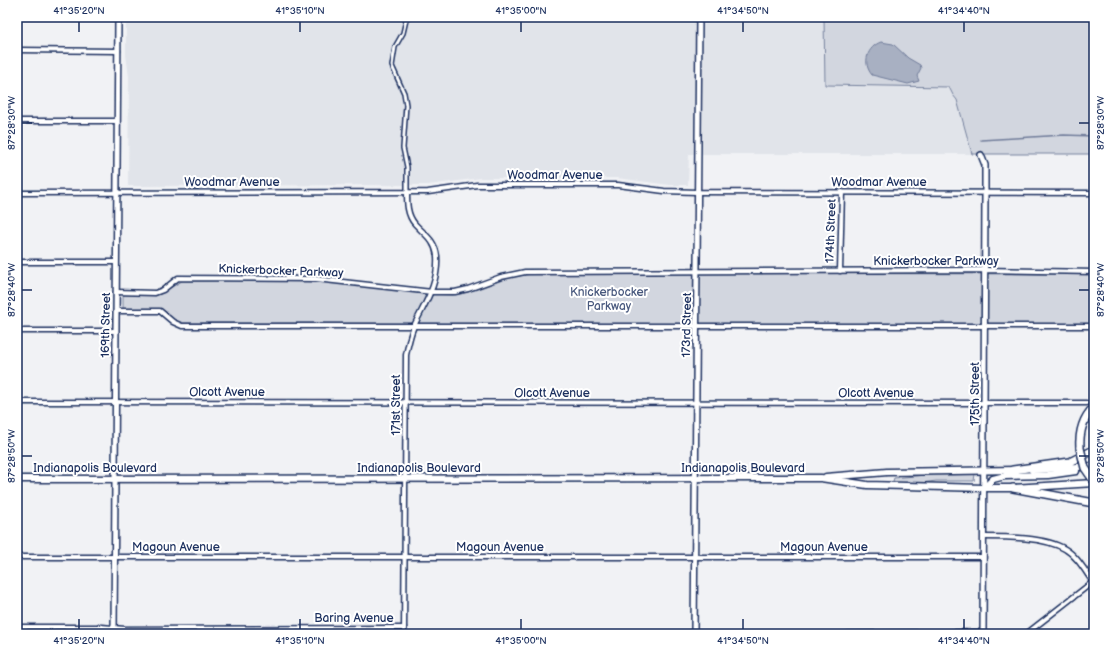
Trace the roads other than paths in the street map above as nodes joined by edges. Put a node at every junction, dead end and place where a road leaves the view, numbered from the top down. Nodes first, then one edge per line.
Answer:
1 (118, 17) edge
2 (408, 17) edge
3 (699, 17) edge
4 (17, 50) edge
5 (118, 51) junction
6 (17, 121) edge
7 (117, 121) junction
8 (981, 155) dead end
9 (407, 192) junction
10 (697, 192) junction
11 (842, 192) junction
12 (985, 192) junction
13 (17, 193) edge
14 (117, 193) junction
15 (1094, 193) edge
16 (17, 262) edge
17 (116, 262) junction
18 (985, 270) junction
19 (697, 271) junction
20 (840, 271) junction
21 (1094, 272) edge
22 (116, 292) junction
23 (432, 292) junction
24 (116, 311) junction
25 (697, 325) junction
26 (985, 325) junction
27 (414, 326) junction
28 (1094, 326) edge
29 (17, 331) edge
30 (116, 331) junction
31 (17, 402) edge
32 (115, 403) junction
33 (406, 403) junction
34 (696, 403) junction
35 (985, 403) junction
36 (1086, 404) dead end
37 (1094, 407) edge
38 (1094, 450) edge
39 (1094, 466) edge
40 (984, 470) junction
41 (1013, 470) junction
42 (887, 472) junction
43 (861, 474) junction
44 (406, 478) junction
45 (821, 478) junction
46 (17, 479) edge
47 (114, 479) junction
48 (695, 479) junction
49 (1094, 482) edge
50 (861, 484) junction
51 (887, 486) junction
52 (984, 488) junction
53 (1013, 488) junction
54 (1094, 503) edge
55 (984, 537) junction
56 (17, 557) edge
57 (113, 557) junction
58 (404, 557) junction
59 (694, 557) junction
60 (983, 557) junction
61 (1094, 582) edge
62 (17, 626) edge
63 (114, 628) junction
64 (404, 628) junction
65 (909, 633) edge
66 (983, 633) edge
67 (114, 634) edge
68 (404, 634) edge
69 (694, 634) edge
70 (848, 634) edge
71 (1026, 634) edge

1 - 5 street, 169th Street
2 - 9 street
3 - 10 street, 173rd Street
4 - 5 street
5 - 7 street, 169th Street
6 - 7 street
7 - 14 street, 169th Street
8 - 12 street, 175th Street
9 - 10 street, Woodmar Avenue
9 - 14 street, Woodmar Avenue
9 - 23 street, 171st Street
10 - 11 street, Woodmar Avenue
10 - 19 street, 173rd Street
11 - 12 street, Woodmar Avenue
11 - 20 street, 174th Street
12 - 15 street, Woodmar Avenue
12 - 18 street, 175th Street
13 - 14 street, Woodmar Avenue
14 - 17 street, 169th Street
16 - 17 street
17 - 22 street, 169th Street
18 - 20 street, Knickerbocker Parkway
18 - 21 street, Knickerbocker Parkway
18 - 26 street, 175th Street
19 - 20 street, Knickerbocker Parkway
19 - 23 street, Knickerbocker Parkway
19 - 25 street, 173rd Street
22 - 23 street, Knickerbocker Parkway
22 - 24 street, 169th Street
23 - 27 street, 171st Street
24 - 27 street
24 - 30 street, 169th Street
25 - 26 street
25 - 27 street
25 - 34 street, 173rd Street
26 - 28 street
26 - 35 street, 175th Street
27 - 33 street, 171st Street
29 - 30 street
30 - 32 street, 169th Street
31 - 32 street, Olcott Avenue
32 - 33 street, Olcott Avenue
32 - 47 street, 169th Street
33 - 34 street, Olcott Avenue
33 - 44 street, 171st Street
34 - 35 street, Olcott Avenue
34 - 48 street, 173rd Street
35 - 36 street, Olcott Avenue
35 - 40 street, 175th Street
37 - 49 highway, bridge
38 - 41 highway
39 - 41 main road, Indianapolis Boulevard
39 - 52 main road
40 - 41 main road, Indianapolis Boulevard
40 - 42 main road, Indianapolis Boulevard
40 - 52 street, 175th Street
42 - 43 main road, Indianapolis Boulevard
42 - 51 main road
43 - 45 main road, Indianapolis Boulevard
43 - 50 main road
44 - 47 main road, Indianapolis Boulevard
44 - 48 main road, Indianapolis Boulevard
44 - 58 street, 171st Street
45 - 48 main road, Indianapolis Boulevard
45 - 50 main road, Indianapolis Boulevard
46 - 47 main road, Indianapolis Boulevard
47 - 57 street, 169th Street
48 - 59 street, 173rd Street
49 - 53 main road, Indianapolis Boulevard
50 - 51 main road, Indianapolis Boulevard
51 - 52 main road, Indianapolis Boulevard
52 - 53 main road, Indianapolis Boulevard
52 - 55 street, 175th Street
53 - 54 highway
55 - 60 street, 175th Street
55 - 61 street
56 - 57 street, Magoun Avenue
57 - 58 street, Magoun Avenue
57 - 63 street, 169th Street
58 - 59 street, Magoun Avenue
58 - 64 street, 171st Street
59 - 60 street, Magoun Avenue
59 - 69 street, 173rd Street
60 - 66 street, 175th Street
61 - 71 street
62 - 63 street, Baring Avenue
63 - 64 street, Baring Avenue
63 - 67 street, 169th Street
64 - 68 street, 171st Street
65 - 66 street
65 - 70 street

